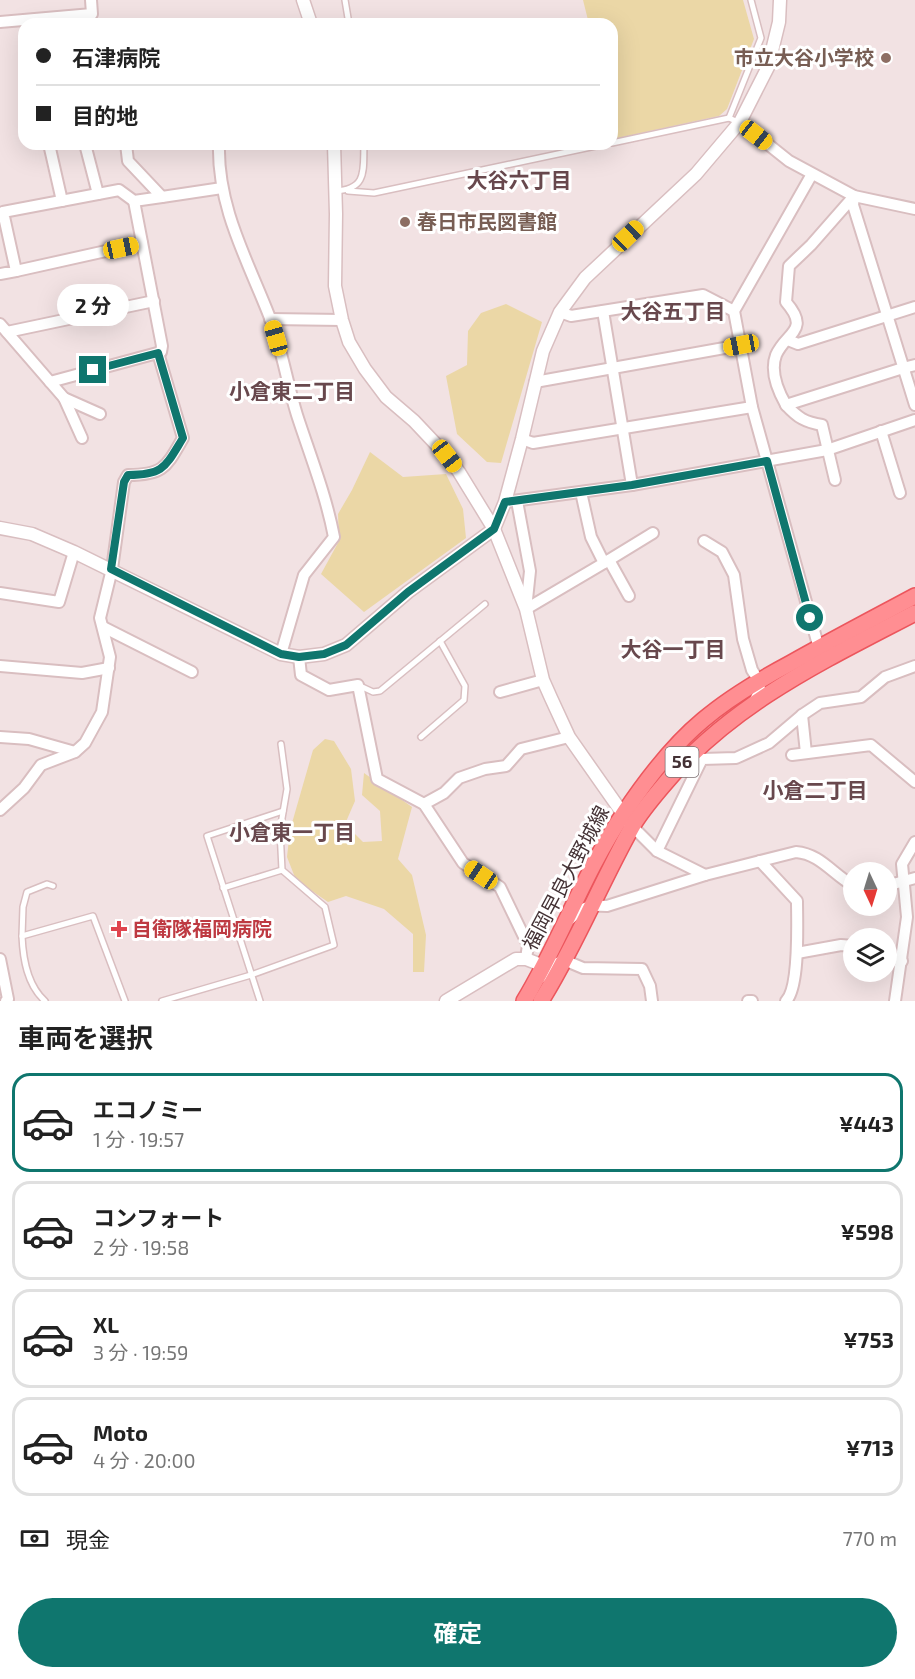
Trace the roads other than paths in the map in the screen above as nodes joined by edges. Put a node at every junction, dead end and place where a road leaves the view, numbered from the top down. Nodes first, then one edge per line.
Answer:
1 (91, 0) edge
2 (303, 0) edge
3 (345, 0) edge
4 (752, 0) edge
5 (780, 0) edge
6 (70, 18) edge
7 (306, 18) edge
8 (348, 18) edge
9 (0, 22) edge
10 (18, 22) edge
11 (734, 120) junction
12 (618, 141) edge
13 (50, 150) edge
14 (87, 150) edge
15 (127, 150) edge
16 (219, 150) edge
17 (335, 150) edge
18 (364, 150) edge
19 (577, 150) edge
20 (812, 174) junction
21 (222, 188) junction
22 (341, 191) junction
23 (98, 194) junction
24 (855, 196) junction
25 (162, 197) junction
26 (62, 201) junction
27 (134, 201) junction
28 (914, 211) edge
29 (142, 243) junction
30 (16, 271) junction
31 (0, 274) edge
32 (154, 301) junction
33 (915, 307) edge
34 (603, 311) junction
35 (734, 311) junction
36 (560, 312) junction
37 (888, 316) junction
38 (270, 319) junction
39 (342, 320) junction
40 (4, 328) edge
41 (788, 340) junction
42 (741, 345) junction
43 (158, 353) junction
44 (915, 365) edge
45 (903, 368) junction
46 (613, 369) junction
47 (50, 382) junction
48 (536, 382) junction
49 (64, 398) junction
50 (786, 405) junction
51 (915, 405) edge
52 (752, 407) junction
53 (100, 414) dead end
54 (915, 420) edge
55 (622, 429) junction
56 (881, 431) junction
57 (82, 438) dead end
58 (522, 439) junction
59 (827, 450) junction
60 (767, 461) junction
61 (835, 480) dead end
62 (632, 485) junction
63 (581, 492) junction
64 (900, 493) dead end
65 (511, 501) junction
66 (0, 528) edge
67 (494, 529) junction
68 (653, 533) dead end
69 (704, 541) dead end
70 (74, 552) junction
71 (607, 562) junction
72 (111, 569) junction
73 (0, 593) edge
74 (629, 596) dead end
75 (915, 596) edge
76 (485, 604) dead end
77 (526, 609) junction
78 (915, 612) edge
79 (870, 620) junction
80 (103, 627) junction
81 (440, 641) junction
82 (855, 645) junction
83 (820, 646) junction
84 (281, 654) junction
85 (299, 657) junction
86 (0, 666) edge
87 (815, 666) junction
88 (915, 666) edge
89 (109, 668) junction
90 (192, 672) dead end
91 (791, 679) junction
92 (543, 680) junction
93 (759, 681) junction
94 (358, 685) junction
95 (501, 692) dead end
96 (754, 702) junction
97 (802, 715) junction
98 (0, 736) edge
99 (421, 737) dead end
100 (569, 737) junction
101 (281, 744) dead end
102 (75, 753) junction
103 (806, 753) junction
104 (792, 755) dead end
105 (915, 782) edge
106 (424, 804) junction
107 (0, 810) edge
108 (283, 811) junction
109 (628, 820) junction
110 (915, 842) edge
111 (657, 851) junction
112 (760, 861) junction
113 (282, 870) junction
114 (705, 875) junction
115 (915, 878) edge
116 (843, 880) edge
117 (903, 882) junction
118 (897, 883) edge
119 (53, 886) dead end
120 (223, 888) junction
121 (592, 905) junction
122 (564, 925) junction
123 (22, 936) junction
124 (843, 945) edge
125 (797, 953) junction
126 (915, 954) edge
127 (897, 957) edge
128 (902, 957) junction
129 (0, 958) edge
130 (526, 958) junction
131 (564, 960) junction
132 (544, 966) junction
133 (251, 975) junction
134 (535, 983) junction
135 (6, 1001) edge
136 (45, 1001) edge
137 (125, 1001) edge
138 (162, 1001) edge
139 (260, 1001) edge
140 (446, 1001) edge
141 (524, 1001) edge
142 (541, 1001) edge
143 (652, 1001) edge
144 (748, 1001) edge
145 (752, 1001) edge
146 (786, 1001) edge
147 (895, 1001) edge

1 - 6 street
2 - 7 street
3 - 8 lane
4 - 11 lane
5 - 11 street
9 - 10 street
11 - 12 lane
11 - 20 street
11 - 36 street
13 - 26 street
14 - 23 street
15 - 25 street
16 - 21 street
17 - 22 street
18 - 22 lane
19 - 22 lane
20 - 24 street
20 - 35 street
21 - 25 street
21 - 38 street
22 - 39 street
23 - 26 street
23 - 27 street
24 - 28 street
24 - 37 street
24 - 41 street
25 - 27 street
26 - 30 street
27 - 29 street
29 - 30 street
29 - 32 street
30 - 31 street
32 - 40 street
32 - 43 street
33 - 37 street
34 - 35 street
34 - 36 street
34 - 46 street
35 - 42 street
36 - 48 street
37 - 41 street
37 - 45 street
38 - 39 street
38 - 84 street
39 - 67 street
40 - 47 street
41 - 50 street
42 - 46 street
42 - 52 street
43 - 47 street
43 - 72 street
44 - 45 street
45 - 50 street
45 - 51 street
46 - 48 street
46 - 55 street
47 - 49 street
48 - 58 street
49 - 53 street
49 - 57 street
50 - 59 street
52 - 55 street
52 - 60 street
54 - 56 street
55 - 58 street
55 - 62 street
56 - 59 street
56 - 64 street
58 - 65 street
59 - 60 street
59 - 61 street
60 - 62 street
60 - 83 street
62 - 63 street
63 - 65 street
63 - 71 street
65 - 67 street
65 - 77 street
66 - 70 street
67 - 77 street
67 - 85 street
68 - 71 street
69 - 93 street
70 - 72 street
70 - 73 street
71 - 74 street
71 - 77 street
72 - 80 street
72 - 84 street
75 - 79 main road, 福岡早良大野城線 / 56
76 - 81 lane
77 - 92 street
78 - 79 street
78 - 82 main road, 福岡早良大野城線 / 56
79 - 83 main road, 福岡早良大野城線 / 56
80 - 89 street
80 - 90 street
81 - 94 lane
81 - 99 lane
82 - 83 street
82 - 87 main road, 福岡早良大野城線 / 56
83 - 87 street
83 - 93 main road, 福岡早良大野城線 / 56
84 - 85 street
85 - 94 street
86 - 89 street
87 - 91 main road, 福岡早良大野城線 / 56
88 - 97 street
89 - 102 street
91 - 93 street
91 - 96 main road, 福岡早良大野城線 / 56
92 - 95 street
92 - 100 street
93 - 96 street
93 - 109 main road, 福岡早良大野城線 / 56
94 - 106 street
96 - 109 main road, 福岡早良大野城線 / 56
97 - 103 street
97 - 111 street
98 - 102 street
100 - 106 street
100 - 109 street
101 - 108 lane
102 - 107 street
103 - 104 street
103 - 105 street
106 - 130 street
108 - 113 lane
108 - 120 lane
109 - 111 street
109 - 121 main road, 福岡早良大野城線 / 56
109 - 122 main road, 福岡早良大野城線 / 56
110 - 117 street
111 - 114 street
112 - 114 street
112 - 116 street
112 - 125 street
113 - 120 lane
113 - 133 lane
114 - 121 street
115 - 117 street
117 - 118 street
117 - 128 street
119 - 123 lane
120 - 133 lane
121 - 122 street
121 - 131 main road, 福岡早良大野城線 / 56
122 - 132 main road, 福岡早良大野城線 / 56
123 - 136 lane
123 - 137 lane
124 - 125 street
125 - 146 street
126 - 128 street
127 - 128 street
128 - 147 street
129 - 135 street
130 - 132 street
130 - 140 street
131 - 134 street
131 - 142 main road, 福岡早良大野城線 / 56
131 - 143 street
132 - 134 main road, 福岡早良大野城線 / 56
133 - 138 lane
133 - 139 lane
134 - 141 main road, 福岡早良大野城線 / 56
144 - 145 street

